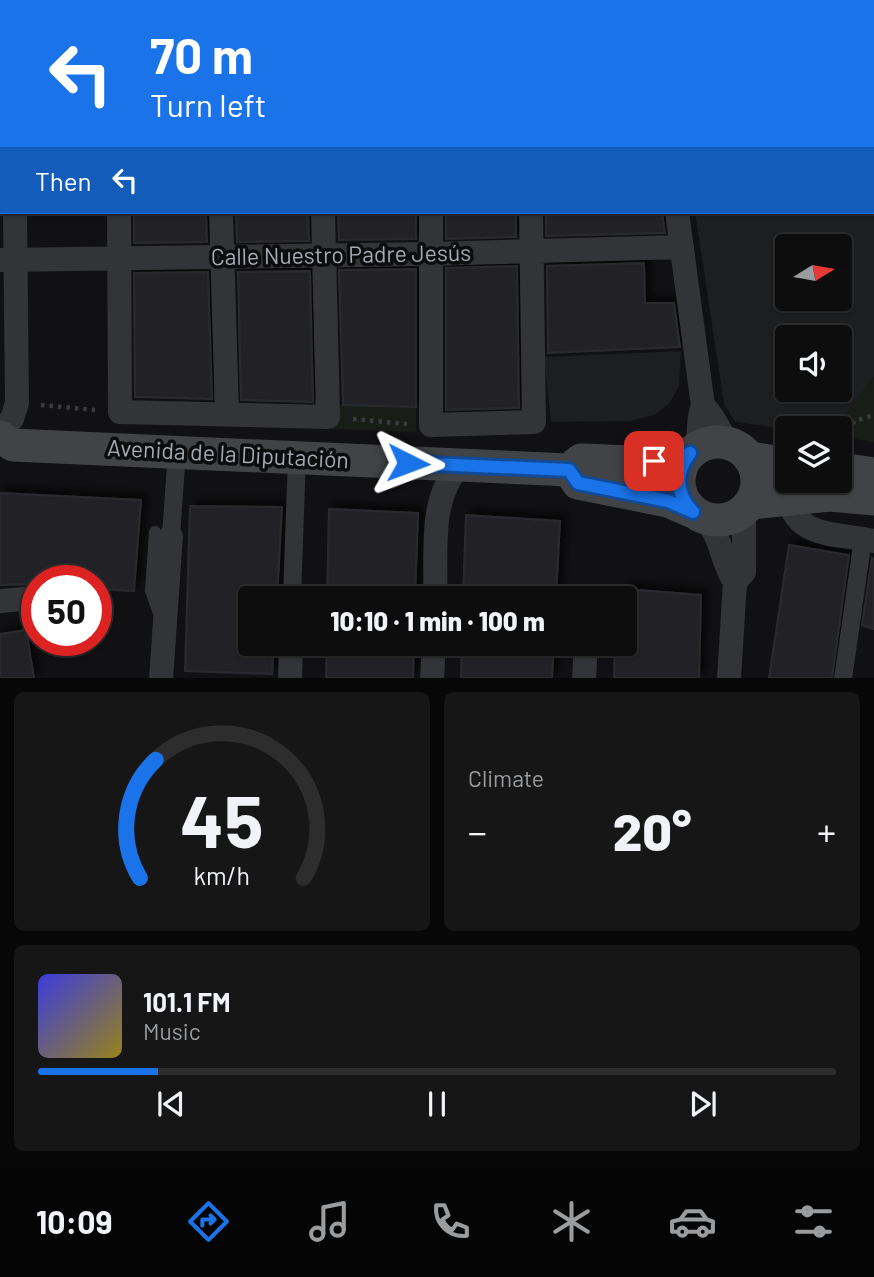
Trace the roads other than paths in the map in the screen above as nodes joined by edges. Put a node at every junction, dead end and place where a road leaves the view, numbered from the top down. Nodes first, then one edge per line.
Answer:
1 (15, 214) edge
2 (119, 214) edge
3 (221, 214) edge
4 (323, 214) edge
5 (430, 214) edge
6 (531, 214) edge
7 (677, 214) edge
8 (682, 247) junction
9 (530, 252) junction
10 (430, 254) junction
11 (324, 256) junction
12 (223, 257) junction
13 (8, 260) edge
14 (120, 260) junction
15 (703, 406) junction
16 (227, 414) junction
17 (3, 441) edge
18 (177, 451) junction
19 (692, 452) junction
20 (741, 452) junction
21 (297, 456) junction
22 (775, 461) edge
23 (852, 462) edge
24 (460, 465) junction
25 (569, 470) junction
26 (874, 474) edge
27 (789, 497) junction
28 (874, 499) edge
29 (747, 507) junction
30 (697, 515) junction
31 (163, 534) joint
32 (868, 539) edge
33 (735, 582) junction
34 (292, 586) edge
35 (436, 586) edge
36 (21, 599) edge
37 (0, 601) edge
38 (290, 656) edge
39 (433, 656) edge
40 (585, 656) edge
41 (161, 678) edge
42 (290, 678) edge
43 (432, 678) edge
44 (584, 678) edge
45 (729, 678) edge
46 (843, 678) edge

1 - 13 street
2 - 14 street
3 - 12 street
4 - 11 street
5 - 10 street
6 - 9 street
7 - 8 street
8 - 9 street, Calle Nuestro Padre Jesús
8 - 15 street
9 - 10 street, Calle Nuestro Padre Jesús
9 - 10 street
10 - 11 street, Calle Nuestro Padre Jesús
11 - 12 street, Calle Nuestro Padre Jesús
11 - 16 street
12 - 14 street, Calle Nuestro Padre Jesús
12 - 16 street
13 - 14 street, Calle Nuestro Padre Jesús
13 - 17 street
14 - 16 street
15 - 19 street
15 - 20 street
17 - 18 main road, Avenida de la Diputación
18 - 21 main road, Avenida de la Diputación
18 - 31 street
19 - 20 main road
19 - 25 main road, Avenida de la Diputación
19 - 30 main road
20 - 22 main road
20 - 29 main road
21 - 24 main road, Avenida de la Diputación
21 - 34 street
23 - 26 main road
24 - 25 main road, Avenida de la Diputación
24 - 35 street
25 - 30 main road, Avenida de la Diputación
27 - 28 main road
27 - 29 main road
27 - 32 street
29 - 30 main road
29 - 33 street
30 - 33 street
31 - 41 street
32 - 46 street
33 - 45 street
36 - 37 street
38 - 42 street
39 - 43 street
40 - 44 street

